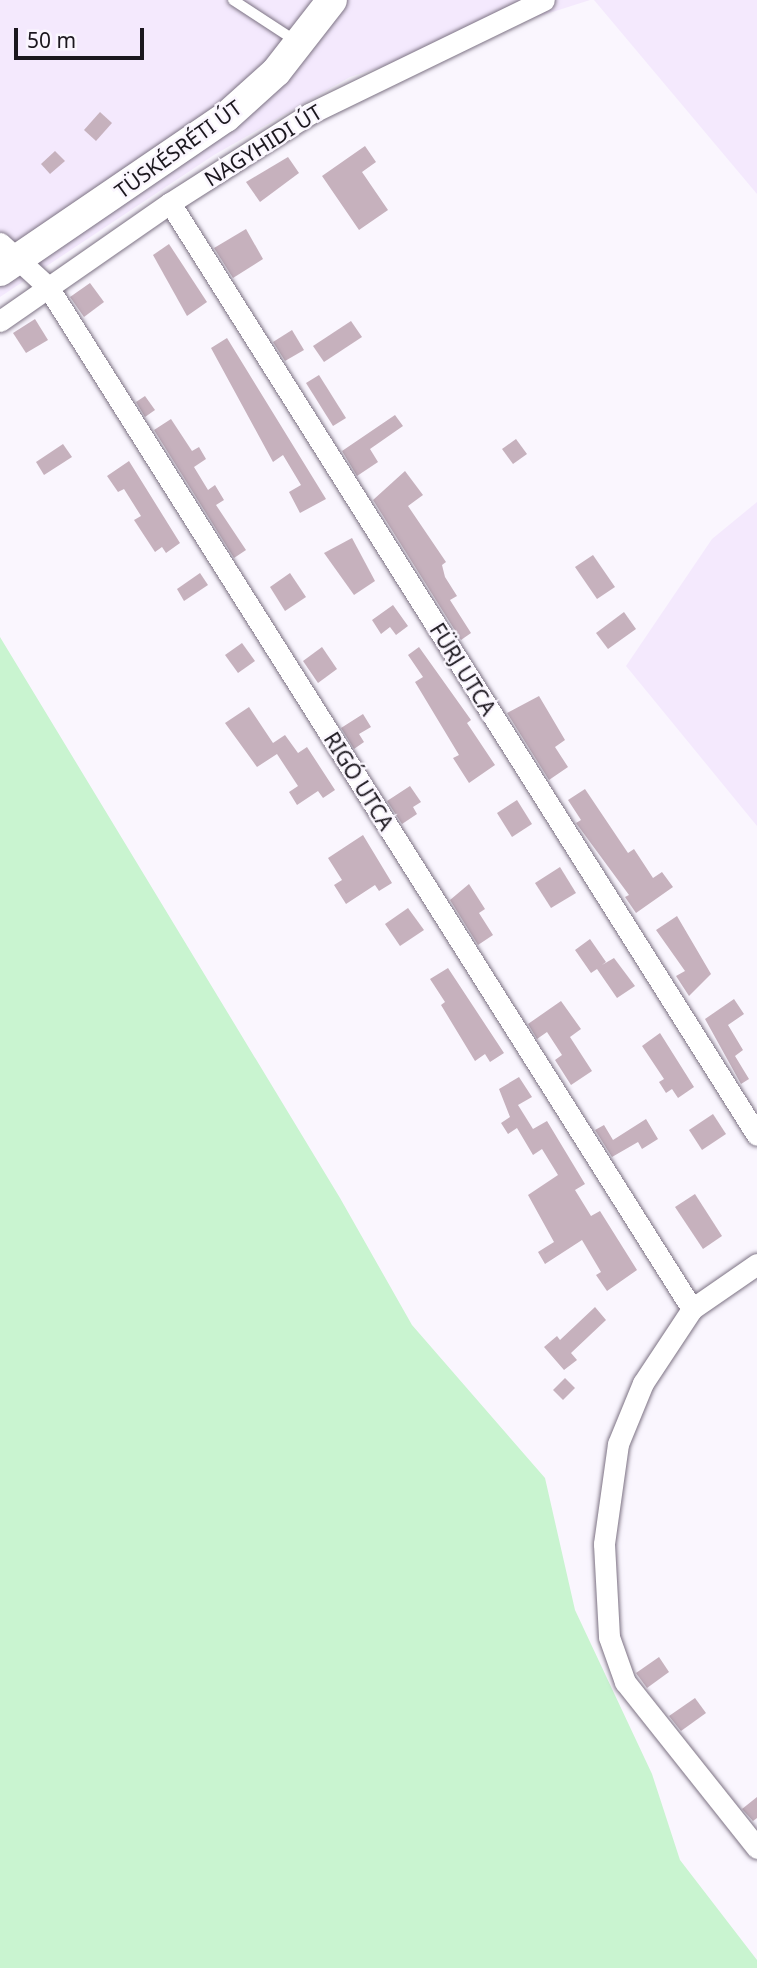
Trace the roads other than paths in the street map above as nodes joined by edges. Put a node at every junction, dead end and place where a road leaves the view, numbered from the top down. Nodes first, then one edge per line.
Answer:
1 (233, 0) edge
2 (332, 0) edge
3 (544, 0) edge
4 (301, 44) junction
5 (170, 203) junction
6 (6, 258) edge
7 (48, 287) junction
8 (0, 321) edge
9 (757, 1135) edge
10 (756, 1268) edge
11 (692, 1309) junction
12 (757, 1848) edge

1 - 4 lane
2 - 4 street, TÜSKÉSRÉTI ÚT
3 - 5 street, NAGYHIDI ÚT
4 - 6 street, TÜSKÉSRÉTI ÚT
5 - 7 street, NAGYHIDI ÚT
5 - 9 street, FÜRJ UTCA
6 - 7 street, RIGÓ UTCA
7 - 8 street, NAGYHIDI ÚT
7 - 11 street, RIGÓ UTCA
10 - 11 street
11 - 12 street

